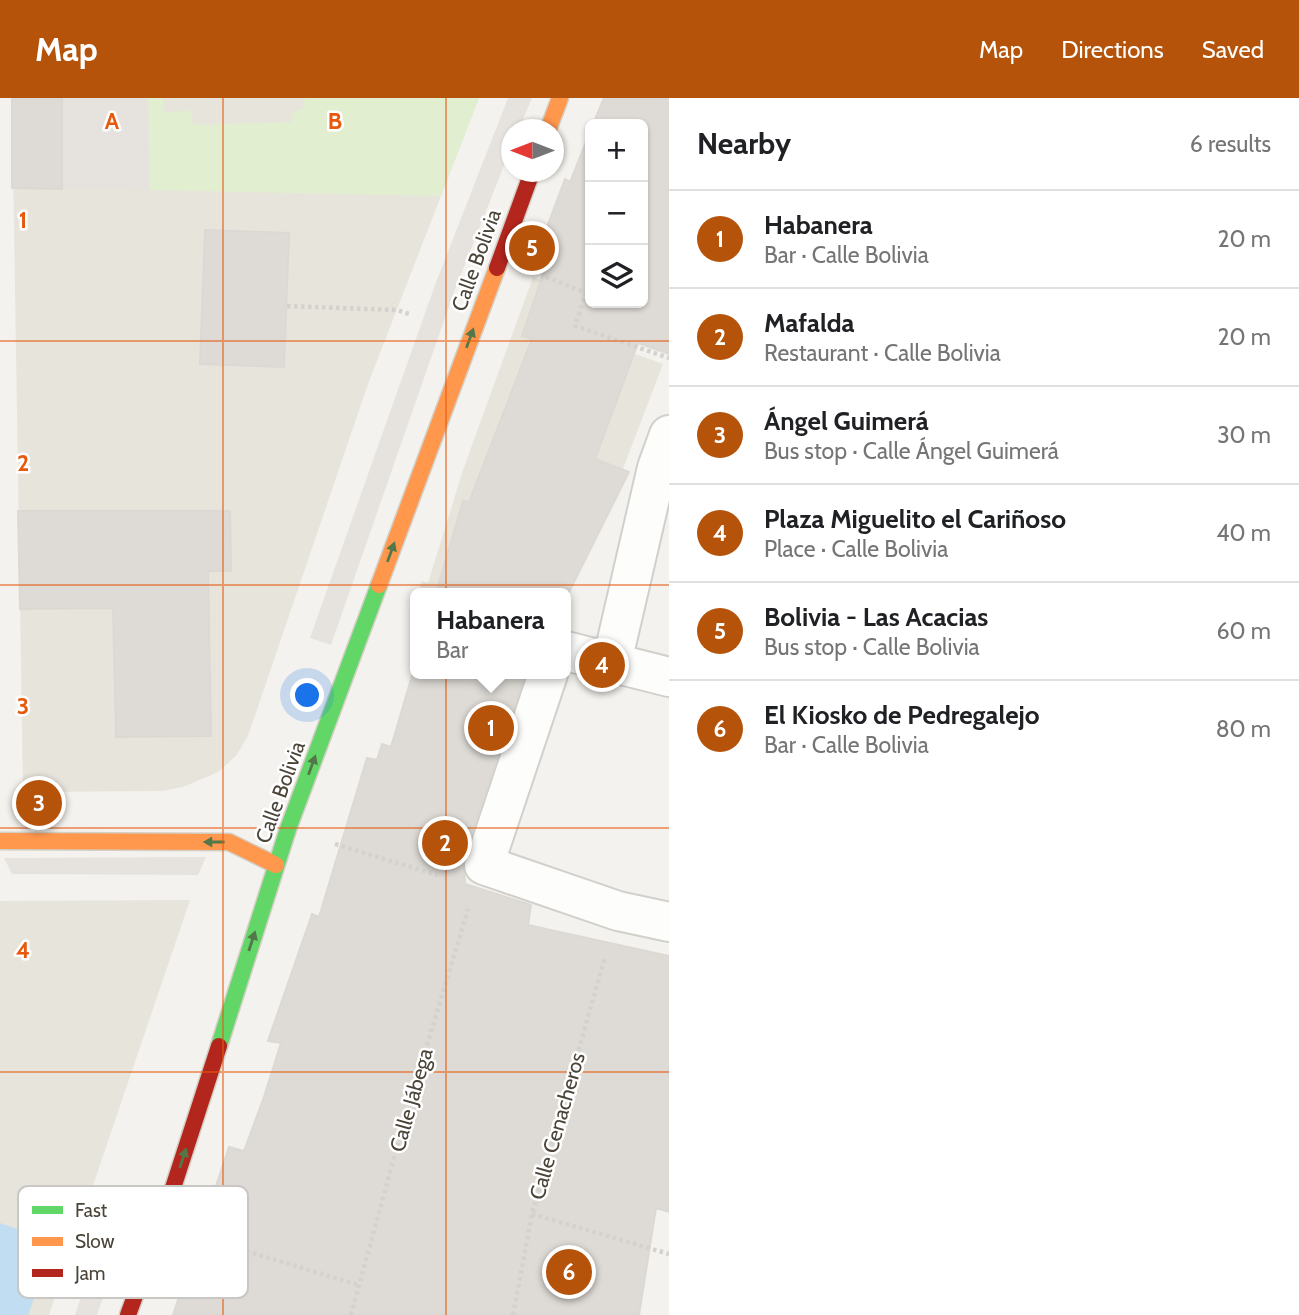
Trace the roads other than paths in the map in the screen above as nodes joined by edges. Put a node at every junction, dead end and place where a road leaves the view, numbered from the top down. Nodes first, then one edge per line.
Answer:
1 (560, 98) edge
2 (552, 119) edge
3 (528, 182) edge
4 (669, 435) edge
5 (571, 652) edge
6 (612, 662) junction
7 (669, 677) edge
8 (546, 679) edge
9 (0, 841) edge
10 (276, 865) junction
11 (669, 922) edge
12 (174, 1186) edge
13 (134, 1298) edge
14 (128, 1315) edge

1 - 2 main road
10 -> 3 main road, Calle Bolivia
4 - 6 street
5 - 6 street
6 - 7 street
8 - 11 street
10 -> 9 main road
12 -> 10 main road, Calle Bolivia
14 -> 13 main road, Calle Bolivia

